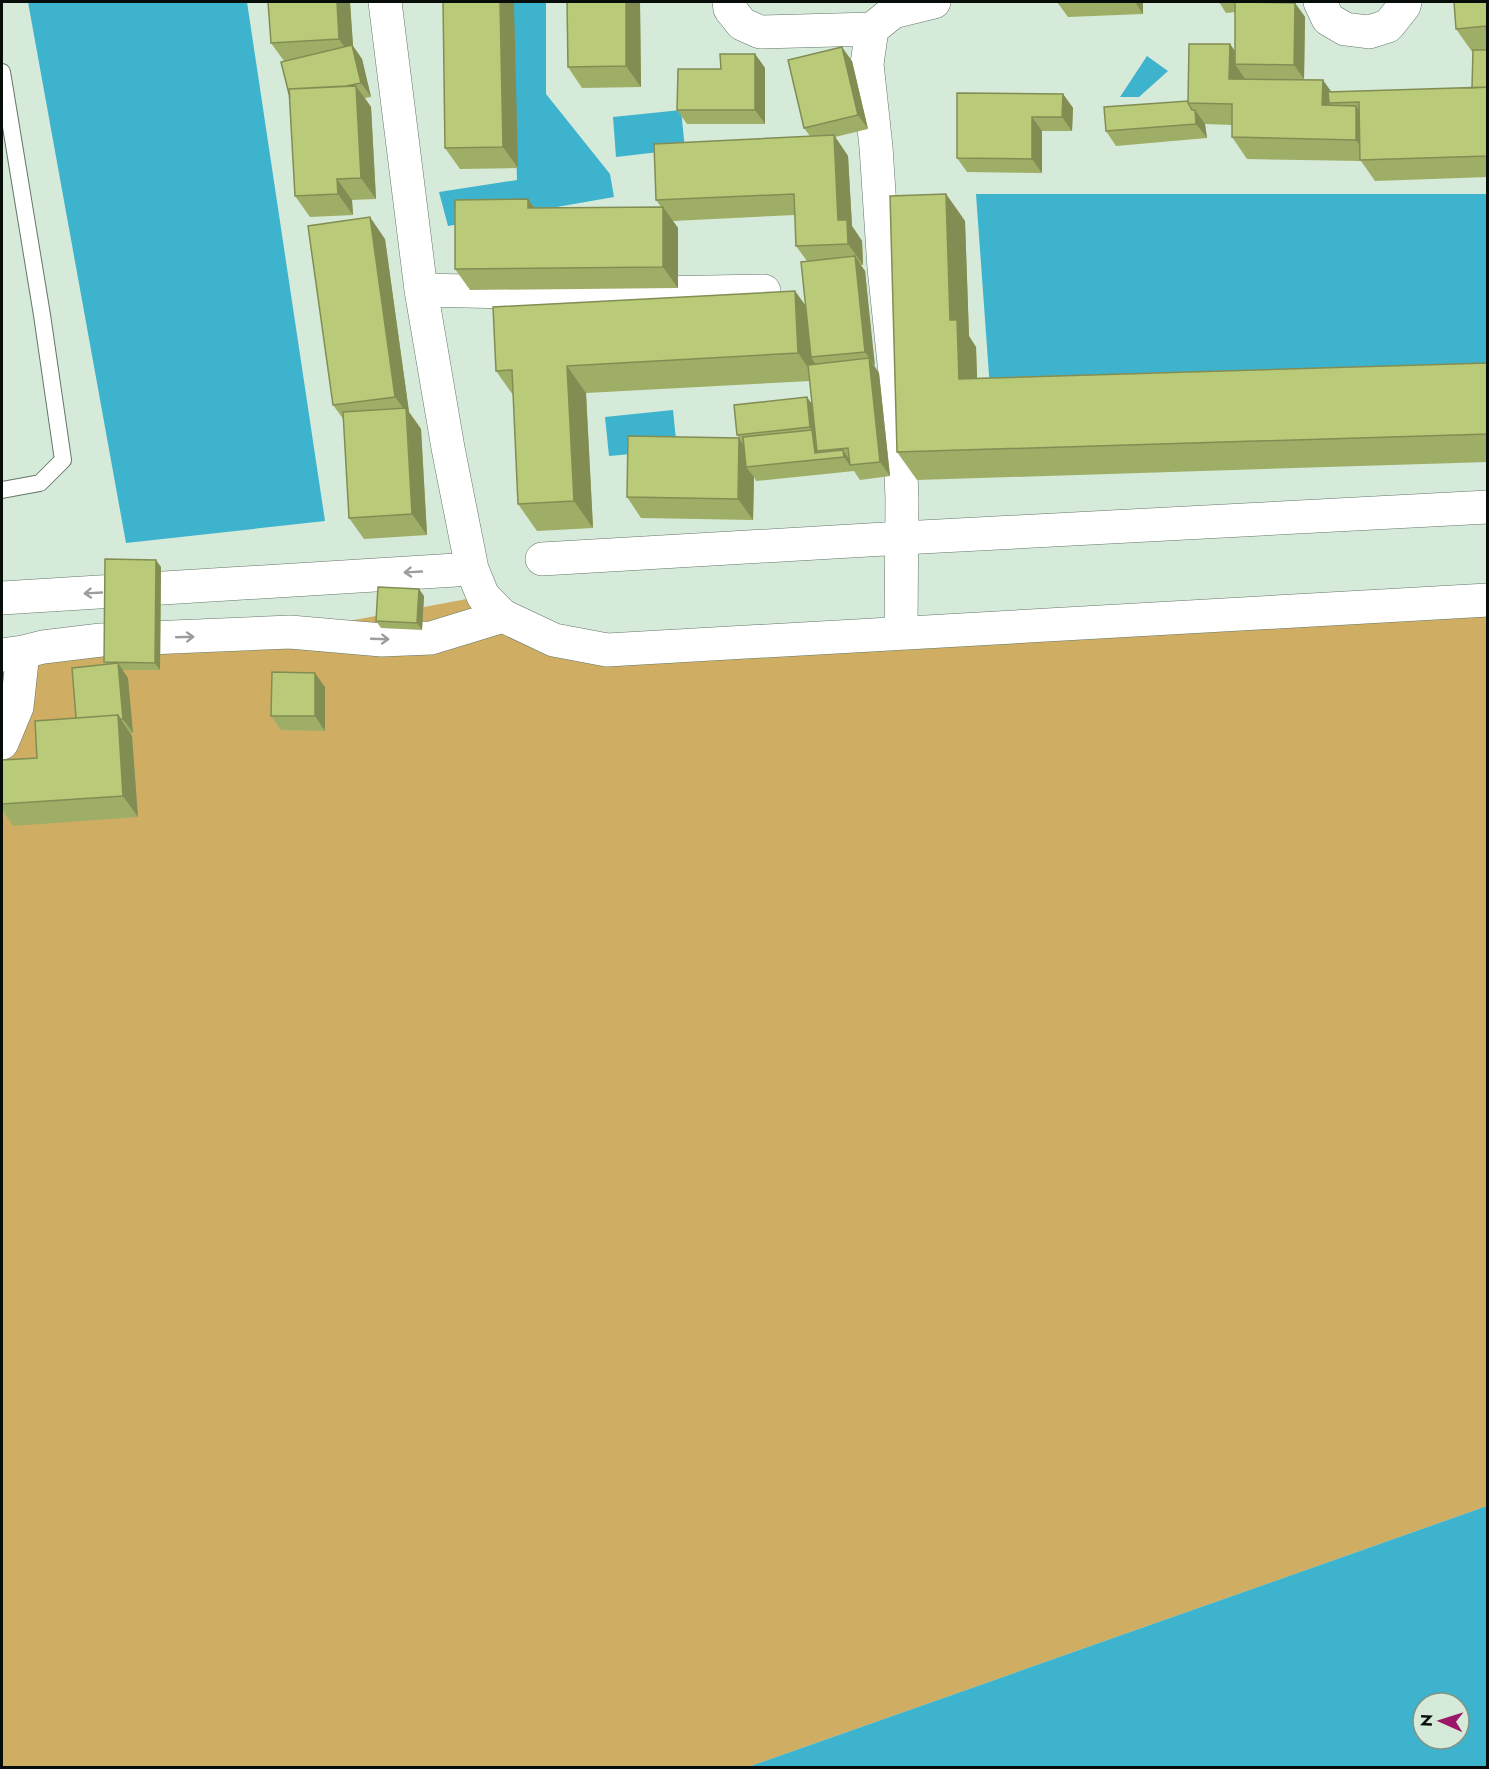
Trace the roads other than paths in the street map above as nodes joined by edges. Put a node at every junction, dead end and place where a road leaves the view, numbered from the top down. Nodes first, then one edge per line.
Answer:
1 (385, 2) edge
2 (729, 2) edge
3 (934, 2) edge
4 (1320, 2) edge
5 (1405, 2) edge
6 (873, 29) junction
7 (2, 72) edge
8 (421, 290) junction
9 (764, 291) edge
10 (2, 490) edge
11 (1488, 507) edge
12 (902, 538) junction
13 (542, 559) dead end
14 (472, 569) junction
15 (35, 596) junction
16 (2, 598) edge
17 (1488, 600) edge
18 (503, 616) junction
19 (901, 632) junction
20 (22, 651) edge
21 (2, 743) edge

1 - 8 street
2 - 6 street
3 - 6 street
4 - 5 street
6 - 12 street
7 - 10 lane
8 - 9 street
8 - 14 street
11 - 12 street
12 - 13 street
12 - 19 street
14 -> 15 street
14 - 18 street
15 - 16 street
15 - 20 street
17 - 19 street
18 - 19 street
20 -> 18 street
20 - 21 street

